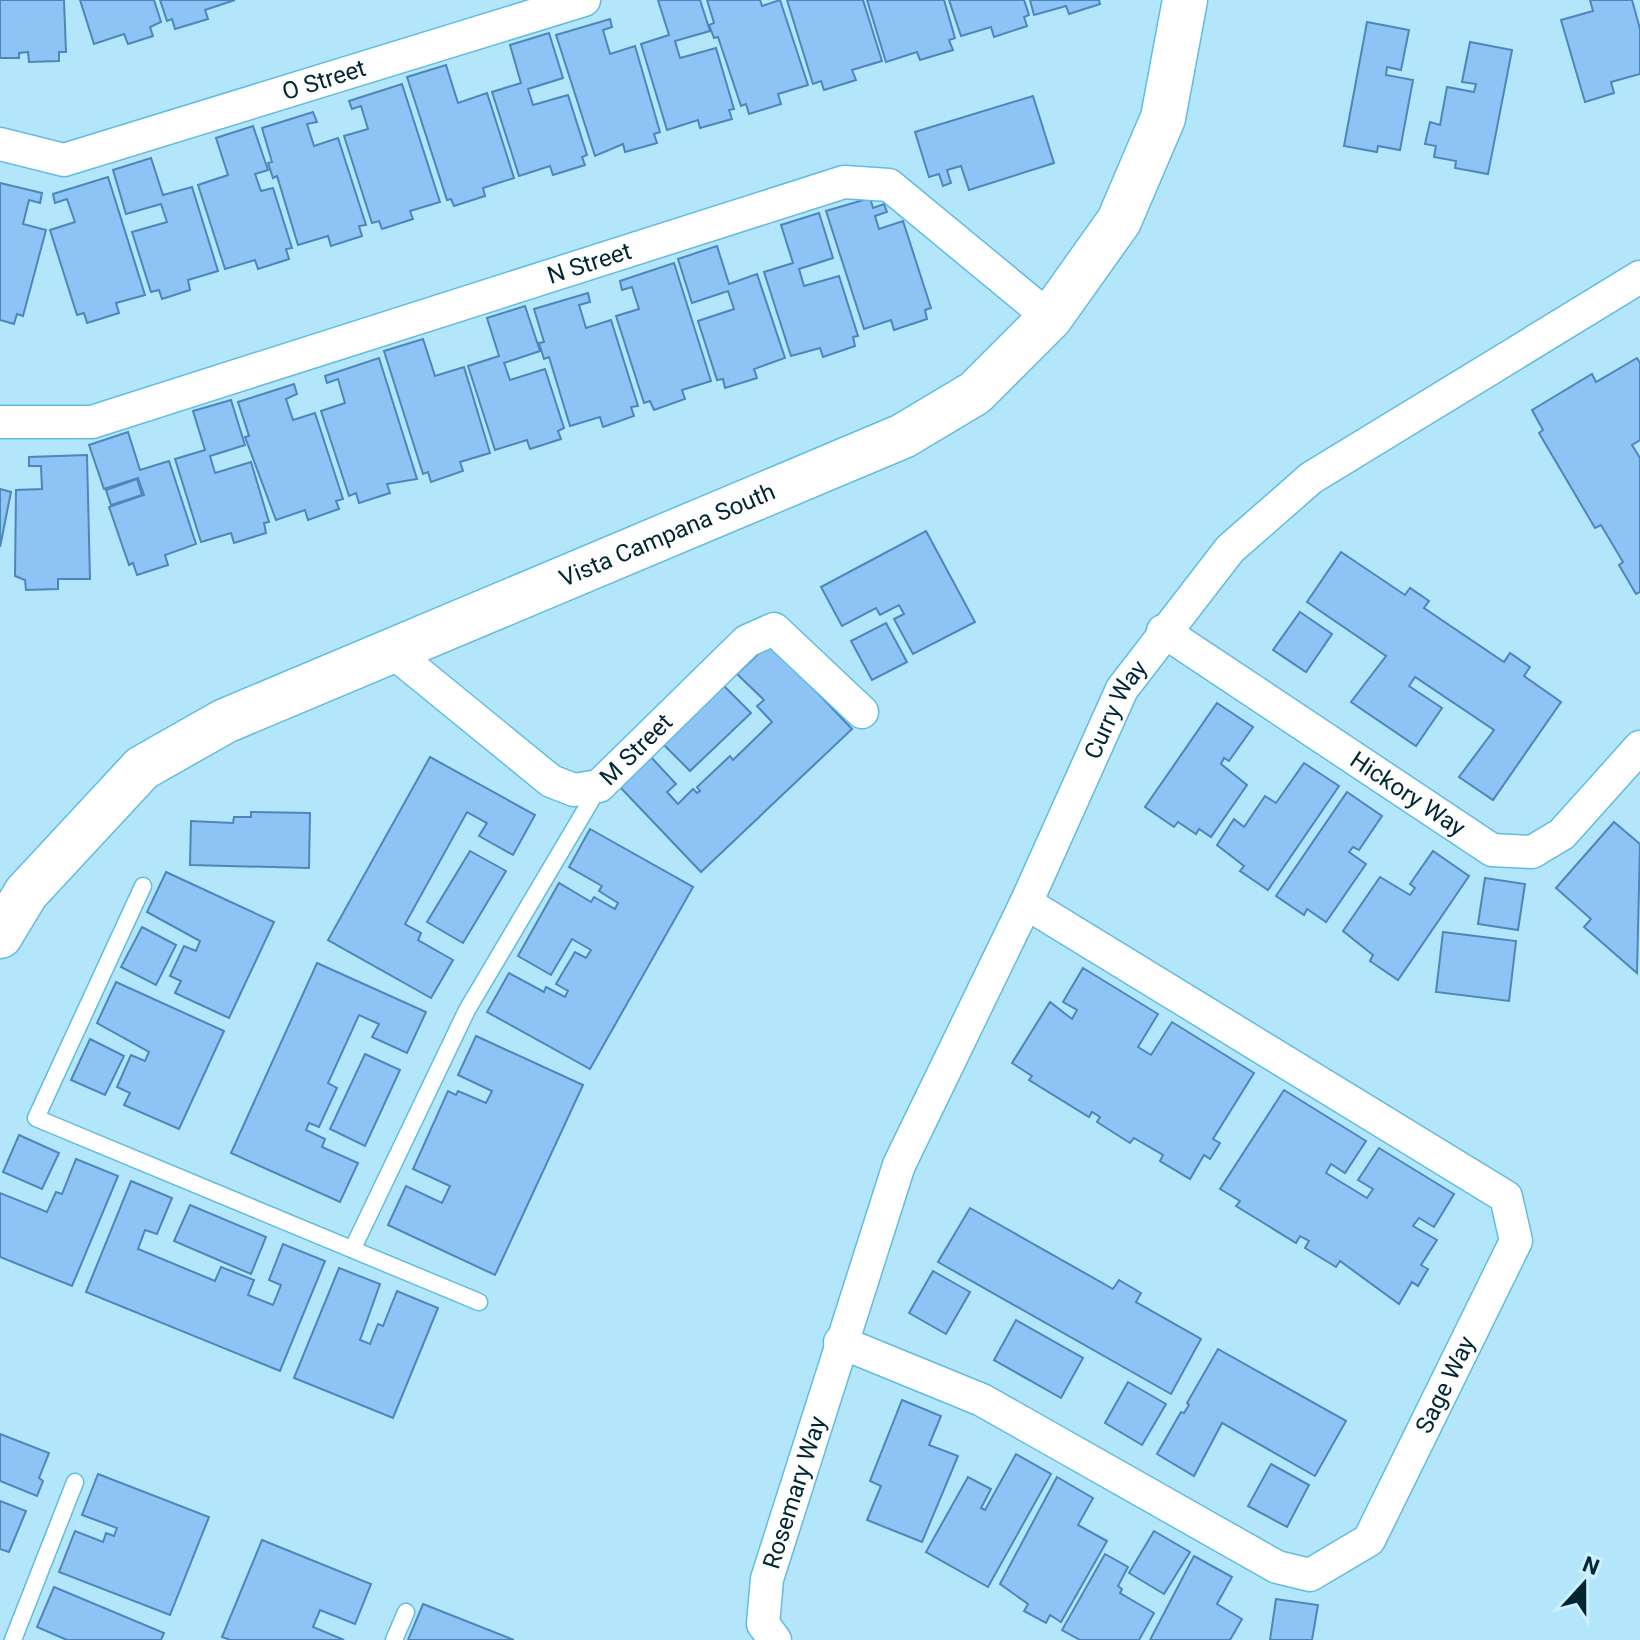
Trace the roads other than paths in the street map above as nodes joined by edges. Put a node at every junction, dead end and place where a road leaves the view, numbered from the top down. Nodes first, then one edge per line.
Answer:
1 (584, 0) edge
2 (1185, 0) edge
3 (0, 144) edge
4 (1637, 284) edge
5 (1050, 318) junction
6 (0, 422) edge
7 (1163, 631) junction
8 (393, 652) junction
9 (862, 712) dead end
10 (1640, 747) edge
11 (599, 786) junction
12 (143, 886) dead end
13 (1026, 903) junction
14 (0, 934) edge
15 (353, 1248) junction
16 (479, 1302) dead end
17 (840, 1342) junction
18 (75, 1482) dead end
19 (406, 1612) dead end
20 (13, 1640) edge
21 (394, 1640) edge
22 (775, 1640) edge

1 - 3 street, O Street
2 - 5 street, Vista Campana South
4 - 7 street, Curry Way
5 - 6 street, N Street
5 - 8 street, Vista Campana South
7 - 10 street, Hickory Way
7 - 13 street, Curry Way
8 - 11 street, M Street
8 - 14 street, Vista Campana South
9 - 11 street, M Street
11 - 15 lane
12 - 15 lane
13 - 17 street, Curry Way
13 - 17 street, Sage Way
15 - 16 lane
17 - 22 street, Rosemary Way
18 - 20 lane
19 - 21 lane

